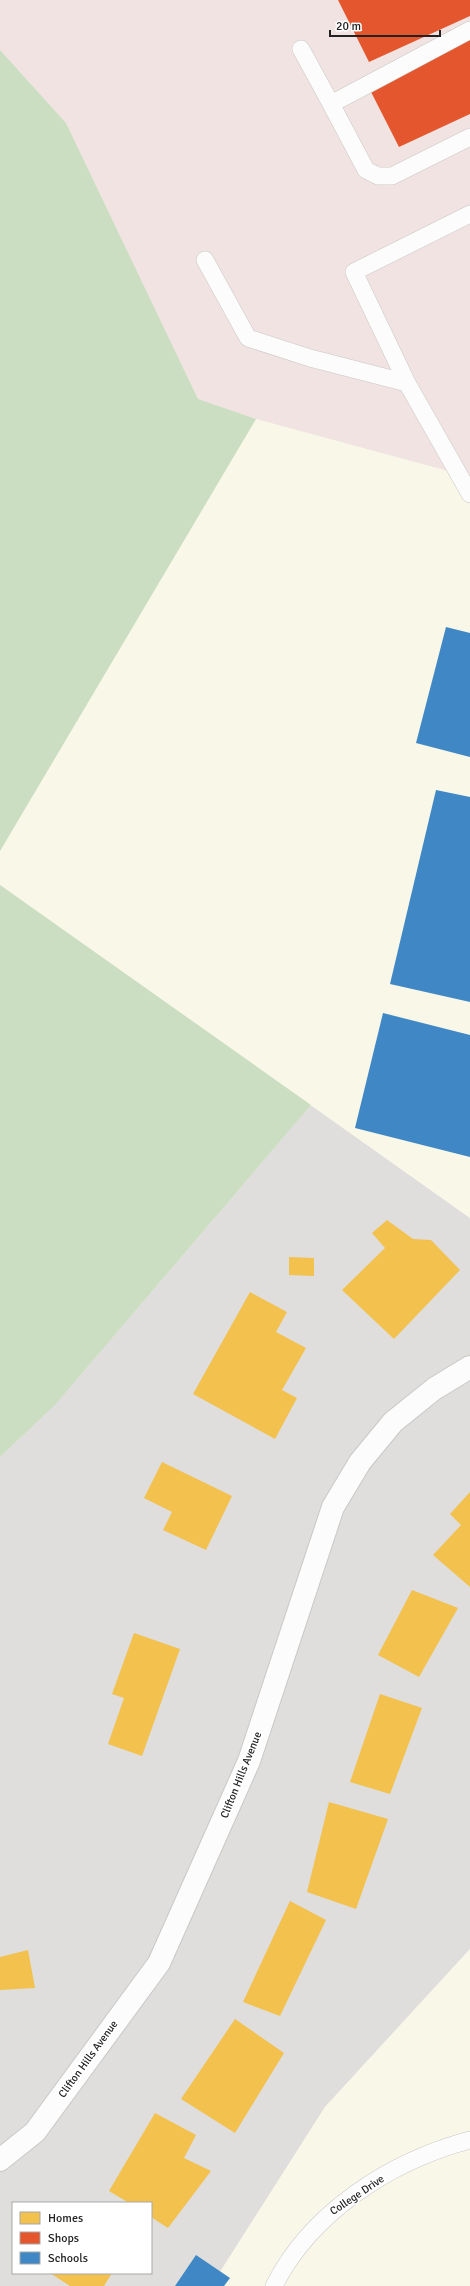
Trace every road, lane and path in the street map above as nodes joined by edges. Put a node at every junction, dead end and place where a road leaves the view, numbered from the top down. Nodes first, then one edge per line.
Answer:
1 (470, 30) edge
2 (301, 49) dead end
3 (331, 104) junction
4 (470, 137) edge
5 (470, 214) edge
6 (205, 260) dead end
7 (407, 383) junction
8 (470, 494) edge
9 (470, 1367) edge
10 (469, 2141) edge
11 (0, 2160) edge
12 (274, 2286) edge

1 - 3 lane
2 - 3 lane
3 - 4 lane
5 - 7 lane
6 - 7 lane
7 - 8 lane
9 - 11 street, Clifton Hills Avenue
10 - 12 lane, College Drive

